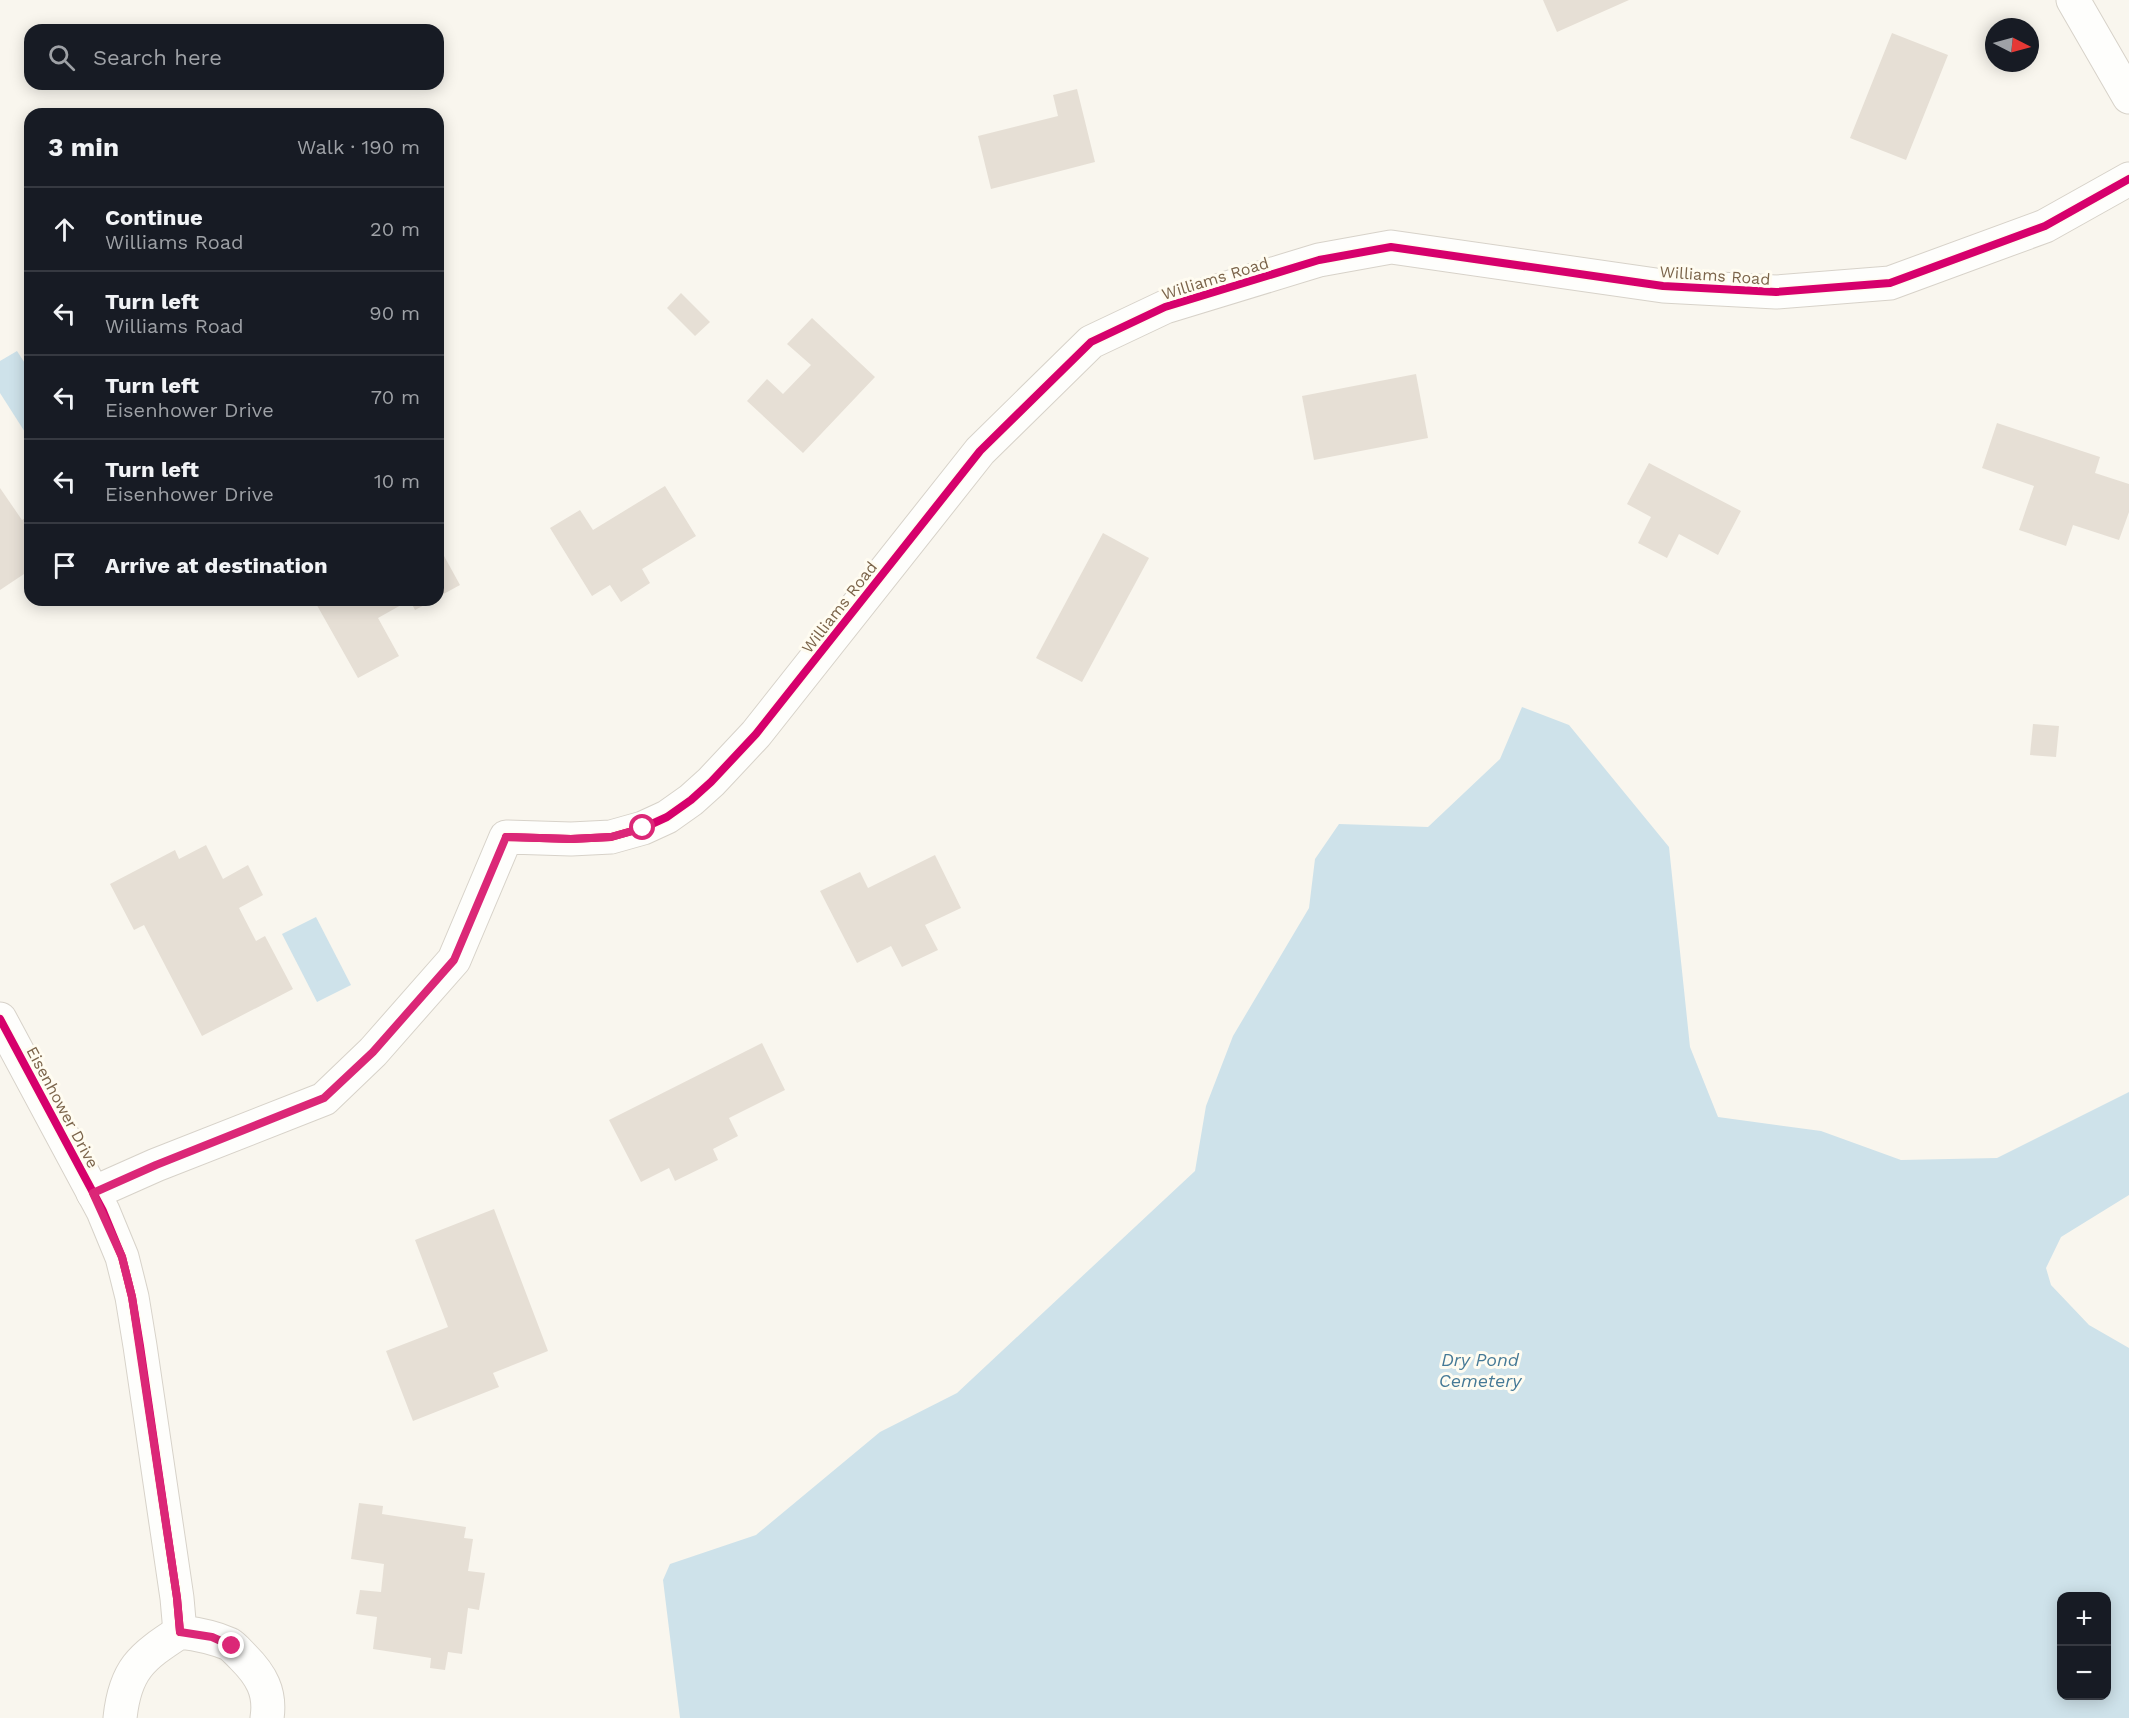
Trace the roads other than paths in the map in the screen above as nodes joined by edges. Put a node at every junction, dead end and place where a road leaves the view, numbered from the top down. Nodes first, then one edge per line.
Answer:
1 (2073, 0) edge
2 (2129, 97) edge
3 (2129, 179) edge
4 (0, 1019) edge
5 (93, 1193) junction
6 (180, 1632) junction
7 (120, 1718) edge
8 (267, 1718) edge

1 - 2 street
3 - 5 street, Williams Road
4 - 5 street, Eisenhower Drive
5 - 6 street, Eisenhower Drive
6 - 7 street
6 - 8 street

